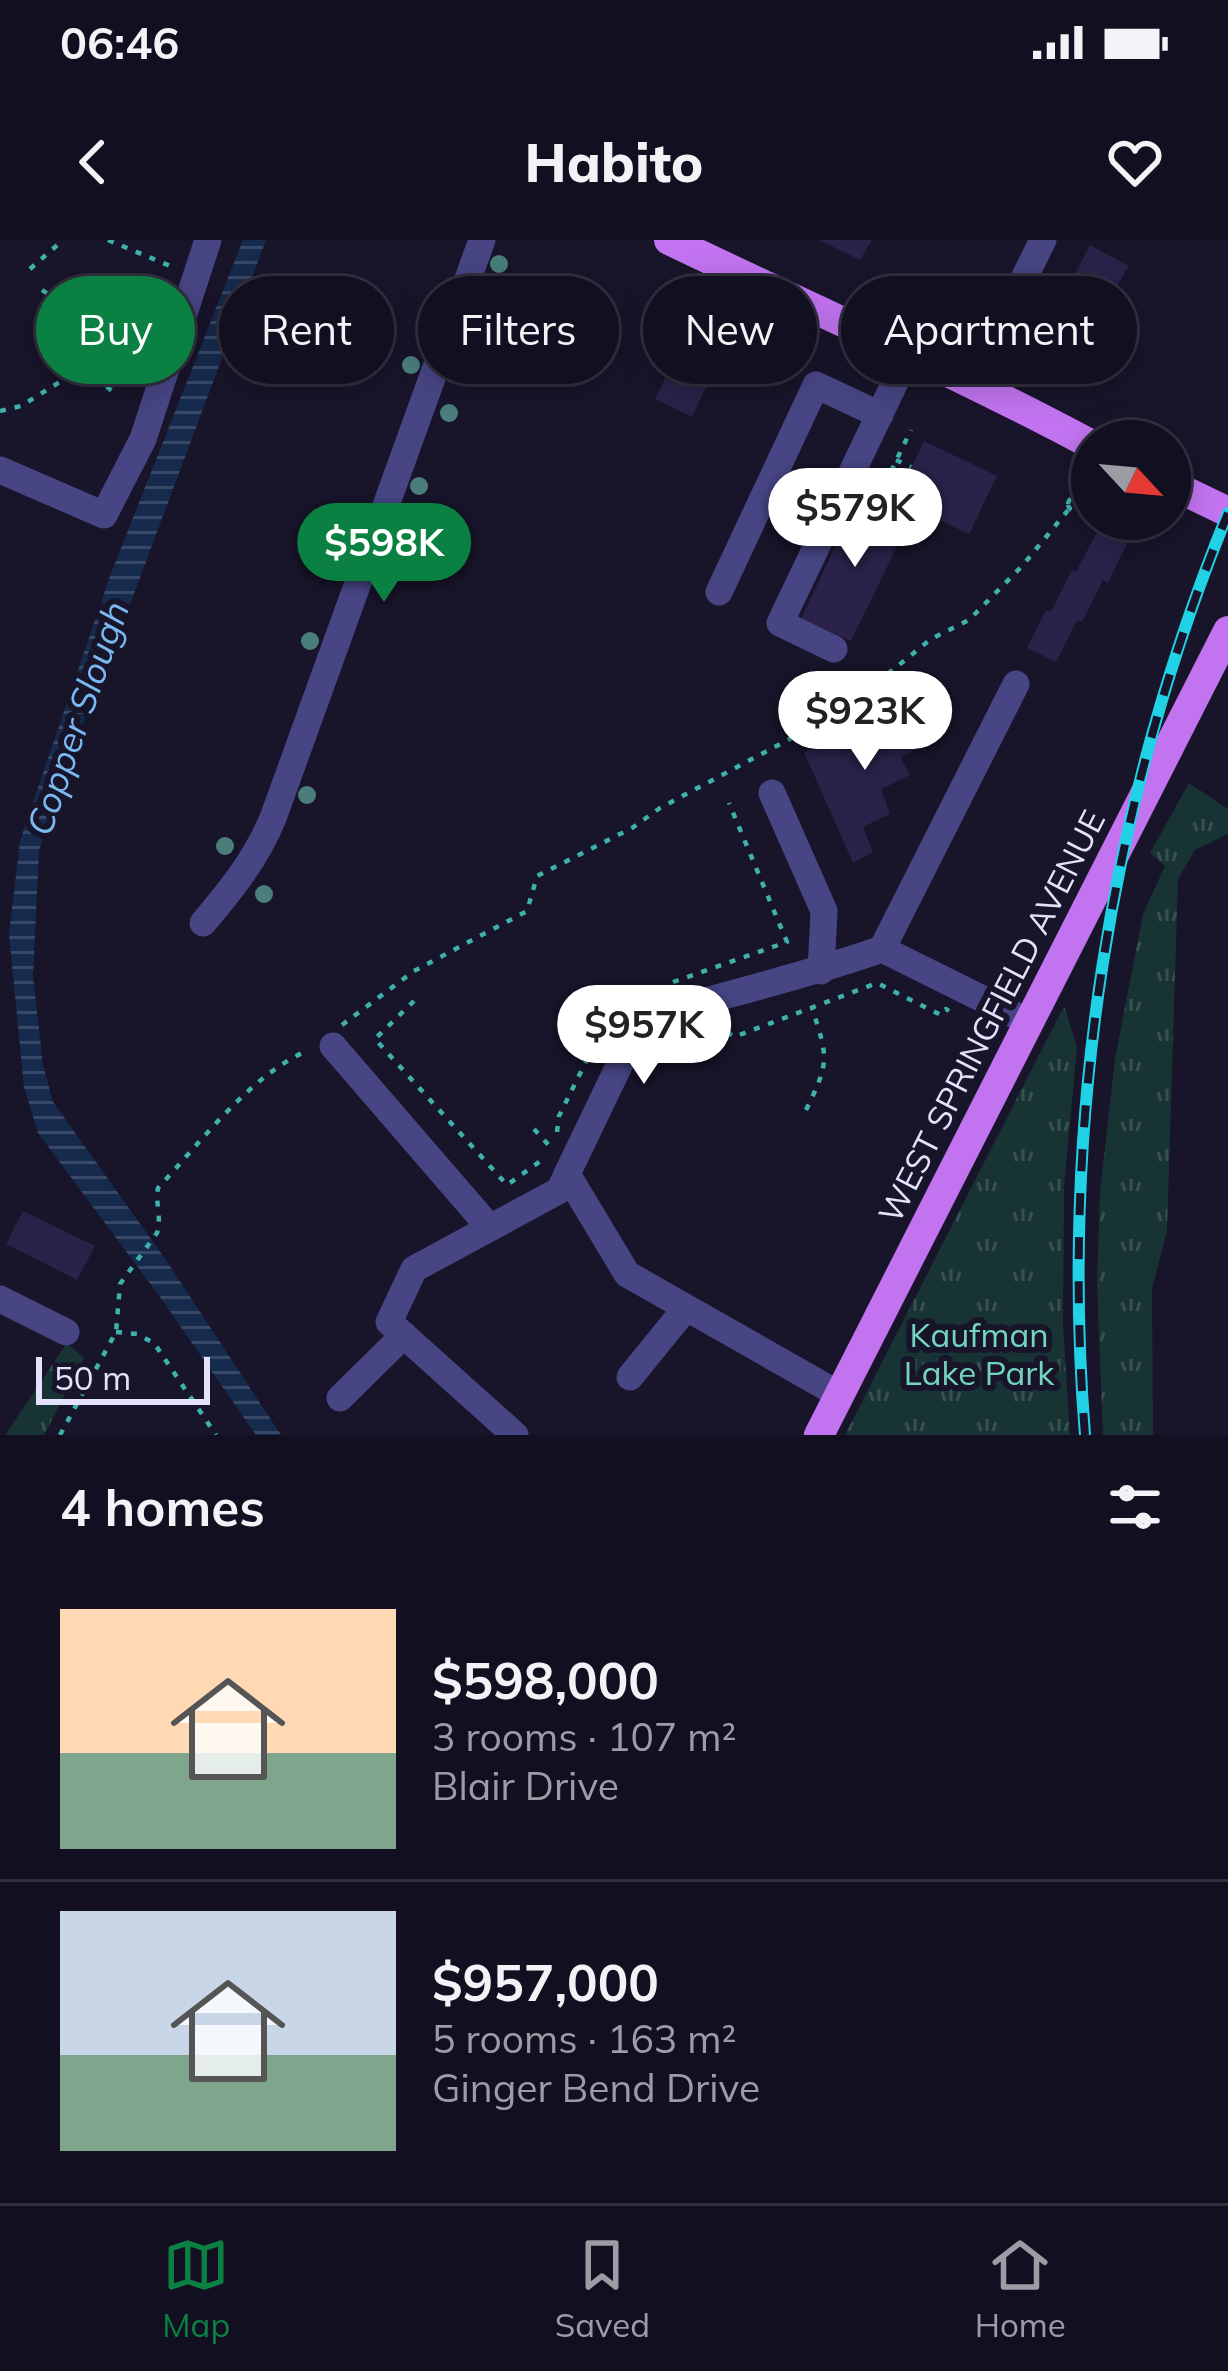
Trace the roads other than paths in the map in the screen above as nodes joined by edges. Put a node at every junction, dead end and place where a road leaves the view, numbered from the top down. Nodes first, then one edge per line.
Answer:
1 (208, 240) edge
2 (482, 240) edge
3 (669, 240) edge
4 (1043, 240) edge
5 (1025, 276) edge
6 (841, 323) edge
7 (894, 384) edge
8 (974, 384) edge
9 (880, 415) junction
10 (1071, 435) edge
11 (0, 470) edge
12 (1191, 494) edge
13 (1228, 512) edge
14 (718, 592) dead end
15 (1228, 631) edge
16 (834, 649) dead end
17 (1016, 684) dead end
18 (772, 793) dead end
19 (203, 923) dead end
20 (882, 950) junction
21 (821, 970) junction
22 (1030, 1022) junction
23 (323, 1044) road end
24 (567, 1174) junction
25 (490, 1228) junction
26 (0, 1299) edge
27 (686, 1308) junction
28 (66, 1332) dead end
29 (404, 1335) junction
30 (630, 1377) dead end
31 (840, 1395) junction
32 (340, 1398) dead end
33 (515, 1435) edge
34 (819, 1435) edge

1 - 11 street
2 - 19 street
3 - 6 main road
4 - 5 street
7 - 9 street
8 - 10 main road
9 - 14 street
9 - 16 street
12 - 13 main road
15 - 22 main road, WEST SPRINGFIELD AVENUE
17 - 20 street
18 - 21 street
20 - 21 street
20 - 22 street
21 - 24 street
22 - 31 main road, WEST SPRINGFIELD AVENUE
23 - 25 street
24 - 25 street
24 - 27 street
25 - 29 street
26 - 28 street
27 - 30 street
27 - 31 street
29 - 32 street
29 - 33 street
31 - 34 main road, WEST SPRINGFIELD AVENUE

